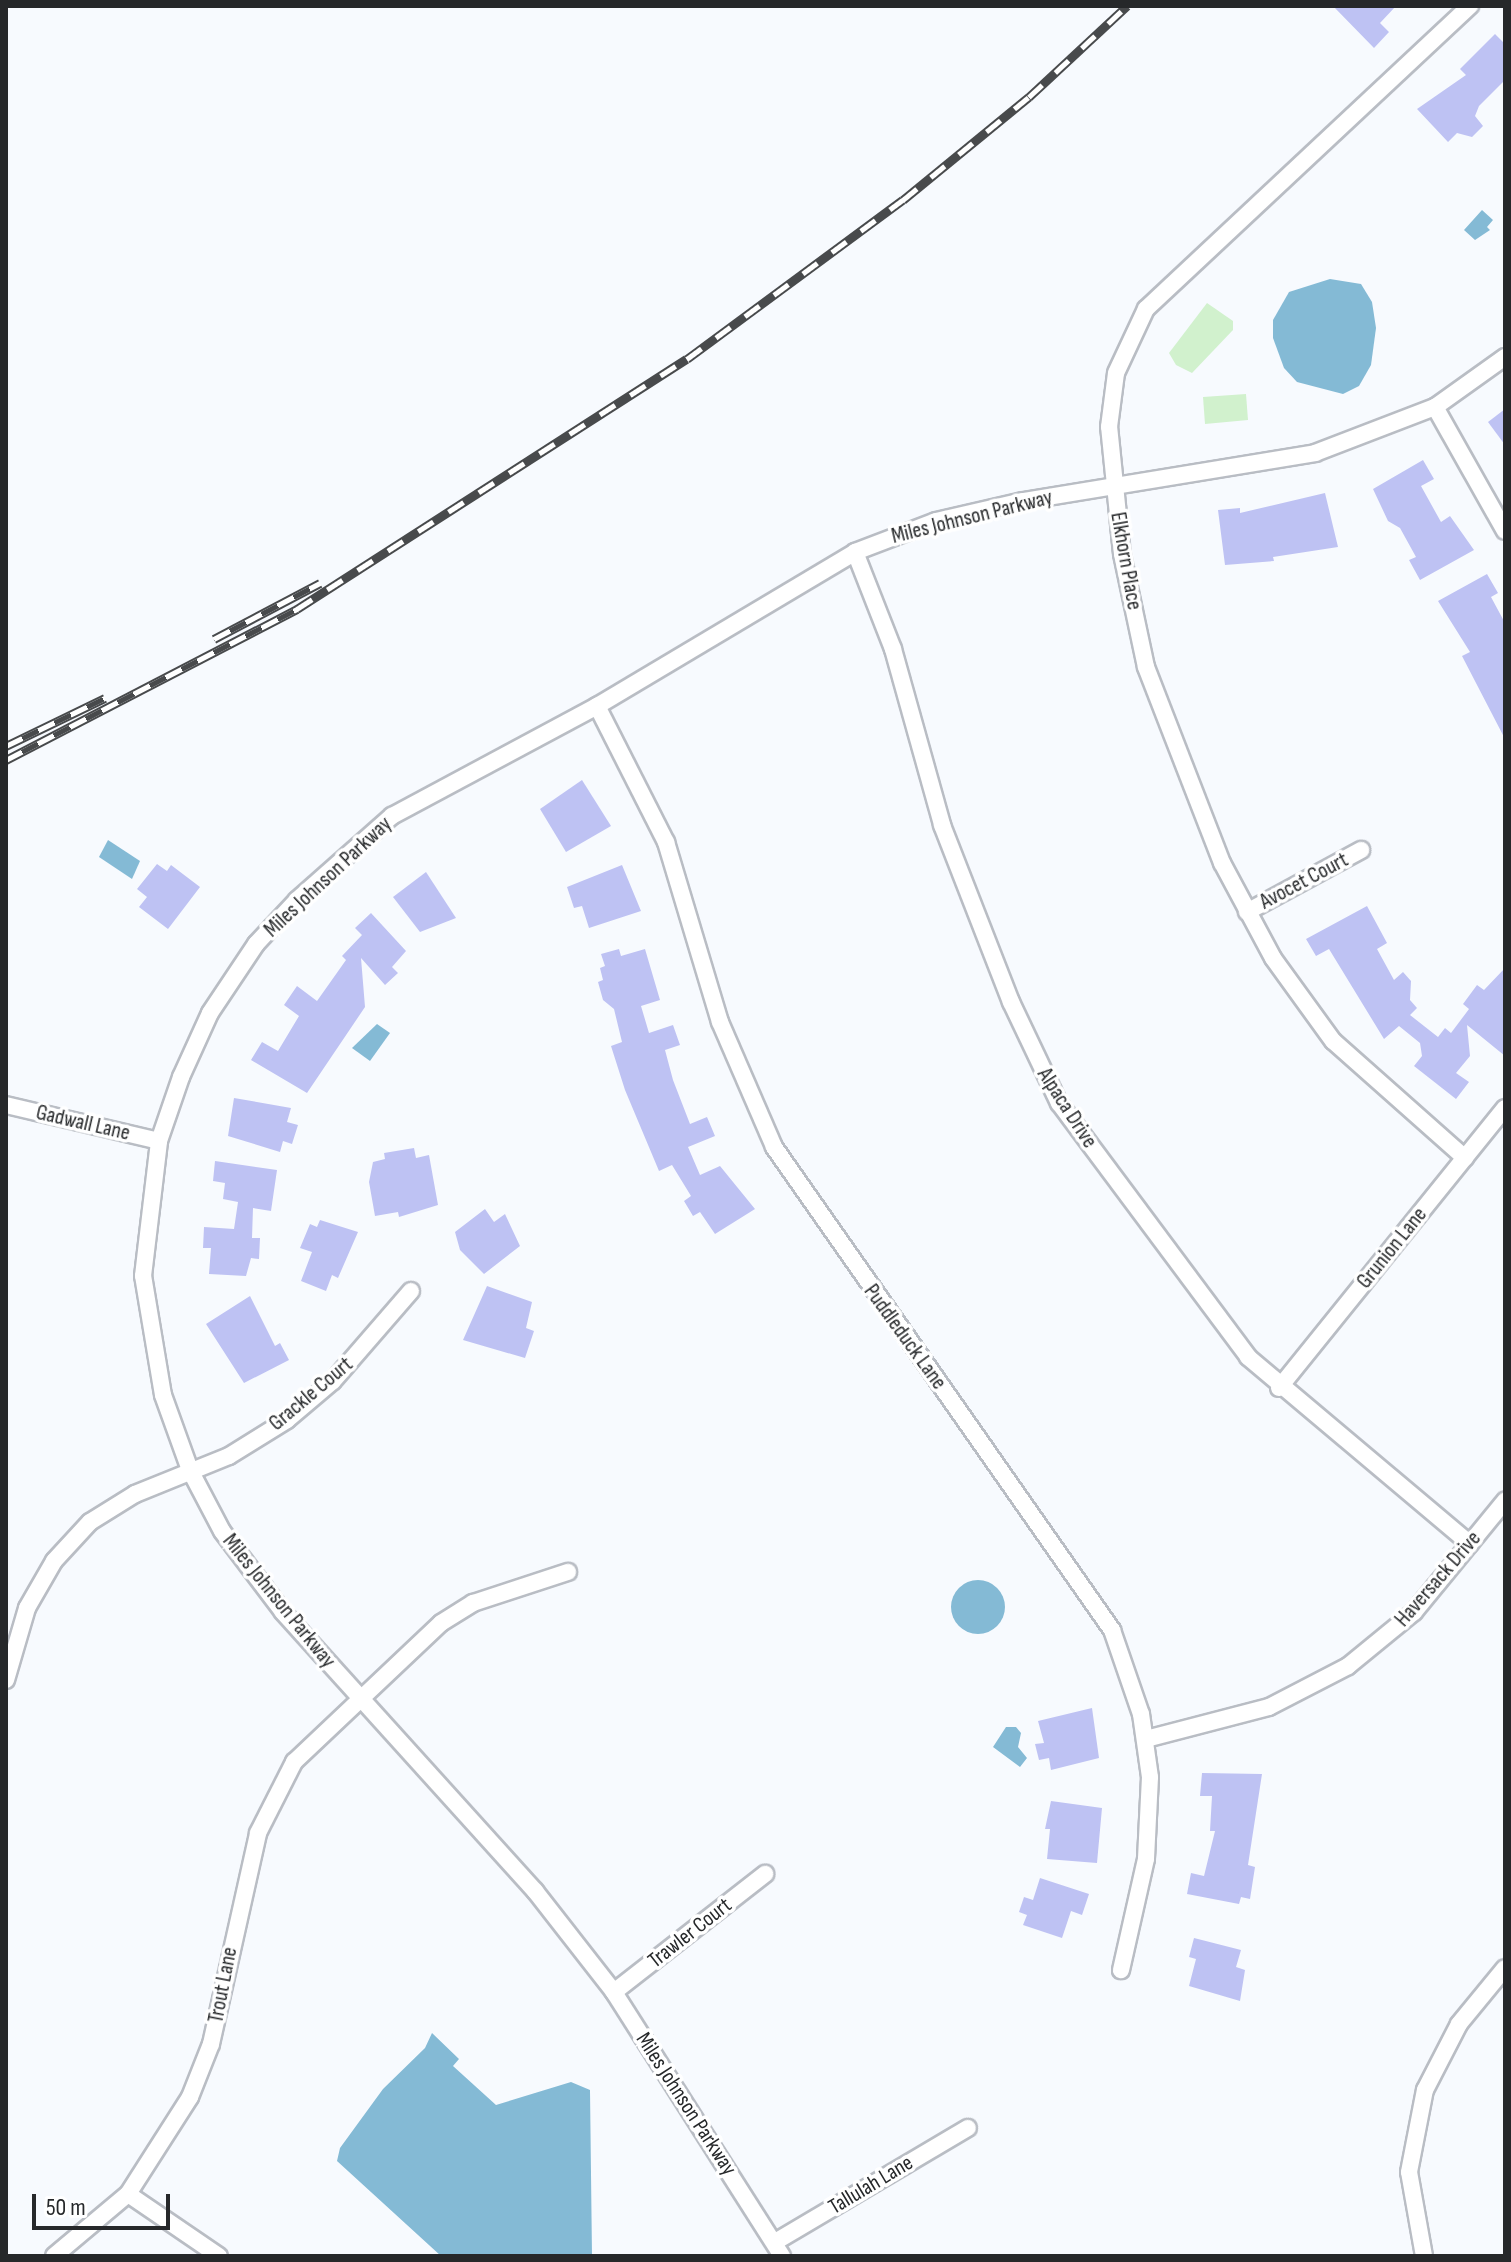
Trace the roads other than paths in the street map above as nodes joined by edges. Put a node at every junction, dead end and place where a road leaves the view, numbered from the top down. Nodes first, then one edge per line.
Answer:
1 (1470, 6) edge
2 (1505, 357) edge
3 (1435, 407) junction
4 (1113, 485) junction
5 (1505, 531) edge
6 (855, 552) junction
7 (597, 706) junction
8 (1361, 850) dead end
9 (1247, 912) junction
10 (6, 1105) edge
11 (1505, 1108) edge
12 (159, 1141) junction
13 (1465, 1158) junction
14 (411, 1291) dead end
15 (1279, 1388) junction
16 (190, 1470) junction
17 (1505, 1501) edge
18 (1470, 1544) junction
19 (568, 1572) dead end
20 (6, 1680) edge
21 (359, 1695) junction
22 (1146, 1739) junction
23 (765, 1874) dead end
24 (1505, 1968) edge
25 (1121, 1970) dead end
26 (614, 1992) junction
27 (968, 2128) dead end
28 (128, 2194) junction
29 (778, 2249) edge
30 (54, 2256) edge
31 (219, 2256) edge
32 (1424, 2256) edge

1 - 4 street, Elkhorn Place
2 - 3 street, Miles Johnson Parkway
3 - 4 street, Miles Johnson Parkway
3 - 5 street
4 - 6 street, Miles Johnson Parkway
4 - 9 street, Elkhorn Place
6 - 7 street, Miles Johnson Parkway
6 - 15 street, Alpaca Drive
7 - 12 street, Miles Johnson Parkway
7 - 22 street, Puddleduck Lane
8 - 9 street, Avocet Court
9 - 13 street, Elkhorn Place
10 - 12 street, Gadwall Lane
11 - 13 street, Grunion Lane
12 - 16 street, Miles Johnson Parkway
13 - 15 street, Grunion Lane
14 - 16 street, Grackle Court
15 - 18 street, Alpaca Drive
16 - 20 street, Grackle Court
16 - 21 street, Miles Johnson Parkway
17 - 18 street, Haversack Drive
18 - 22 street, Haversack Drive
19 - 21 street, Trout Lane
21 - 26 street, Miles Johnson Parkway
21 - 28 street, Trout Lane
22 - 25 street, Puddleduck Lane
23 - 26 street, Trawler Court
24 - 32 street
26 - 29 street, Miles Johnson Parkway
27 - 29 street, Tallulah Lane
28 - 30 street, Trout Lane
28 - 31 street

